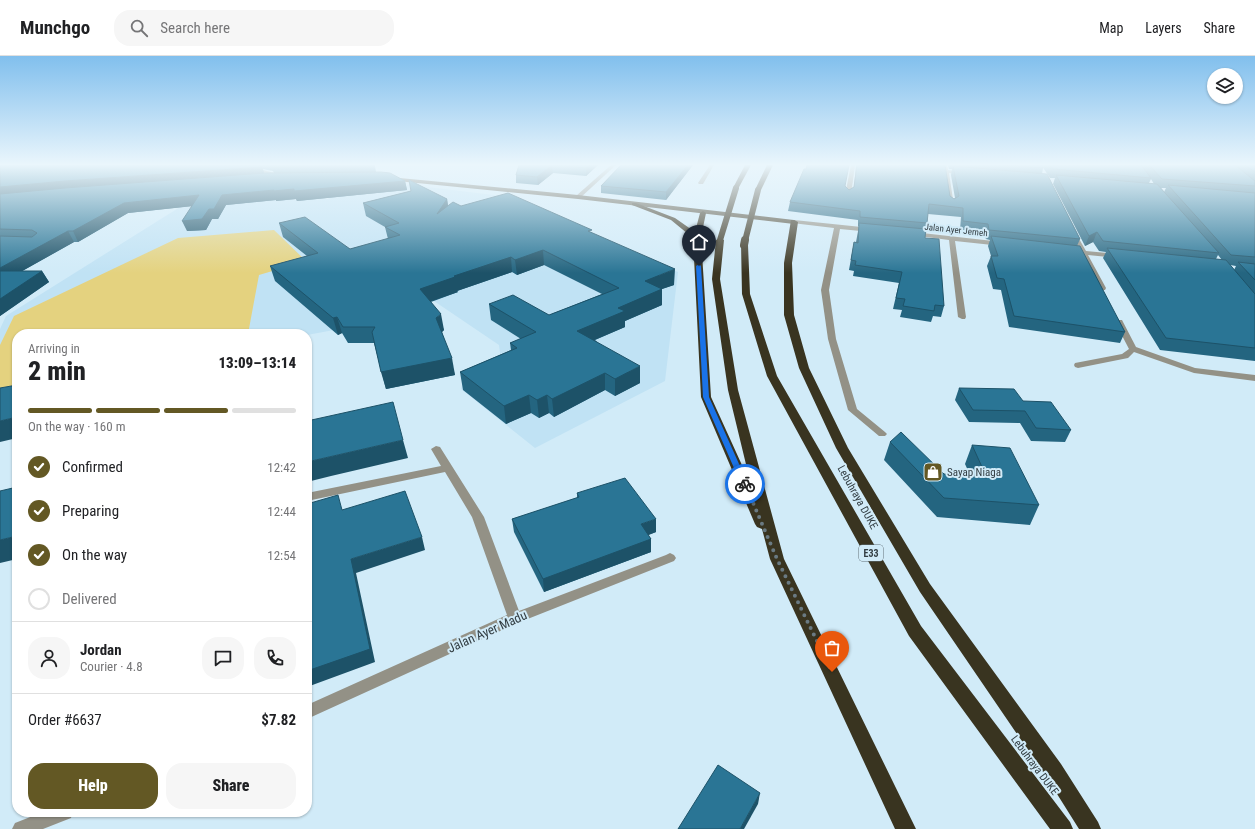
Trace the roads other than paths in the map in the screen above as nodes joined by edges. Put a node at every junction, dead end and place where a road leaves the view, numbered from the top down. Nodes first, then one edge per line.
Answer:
1 (611, 201) edge
2 (732, 201) edge
3 (755, 201) edge
4 (951, 201) edge
5 (634, 204) junction
6 (952, 205) edge
7 (703, 213) junction
8 (794, 222) junction
9 (837, 226) junction
10 (1070, 226) edge
11 (876, 230) edge
12 (906, 233) edge
13 (697, 237) junction
14 (952, 238) junction
15 (1006, 244) edge
16 (1060, 250) edge
17 (1084, 252) junction
18 (1122, 256) edge
19 (1105, 294) edge
20 (1115, 315) edge
21 (962, 317) dead end
22 (1133, 350) junction
23 (1078, 365) dead end
24 (1255, 378) edge
25 (882, 434) dead end
26 (436, 449) dead end
27 (448, 468) junction
28 (312, 496) edge
29 (670, 558) dead end
30 (777, 559) junction
31 (515, 618) junction
32 (312, 710) edge
33 (52, 817) edge
34 (21, 829) edge
35 (906, 829) edge
36 (1063, 829) edge
37 (1091, 829) edge

1 - 5 main road
2 - 30 highway, bridge
3 - 36 highway, Lebuhraya DUKE / E33, bridge
4 - 6 street
5 - 7 main road
5 - 13 highway
7 - 8 main road
7 - 13 highway
8 - 9 street
8 - 37 highway
9 - 11 street
9 - 25 street
10 - 17 street
12 - 14 street, Jalan Ayer Jerneh
13 - 30 highway
14 - 15 street, Jalan Ayer Jerneh
14 - 21 street
16 - 17 street
17 - 18 street
17 - 19 street
20 - 22 street
22 - 23 street
22 - 24 street
26 - 27 street
27 - 28 street
27 - 31 street
29 - 31 street, Jalan Ayer Madu
30 - 35 highway
31 - 32 street, Jalan Ayer Madu
33 - 34 street

